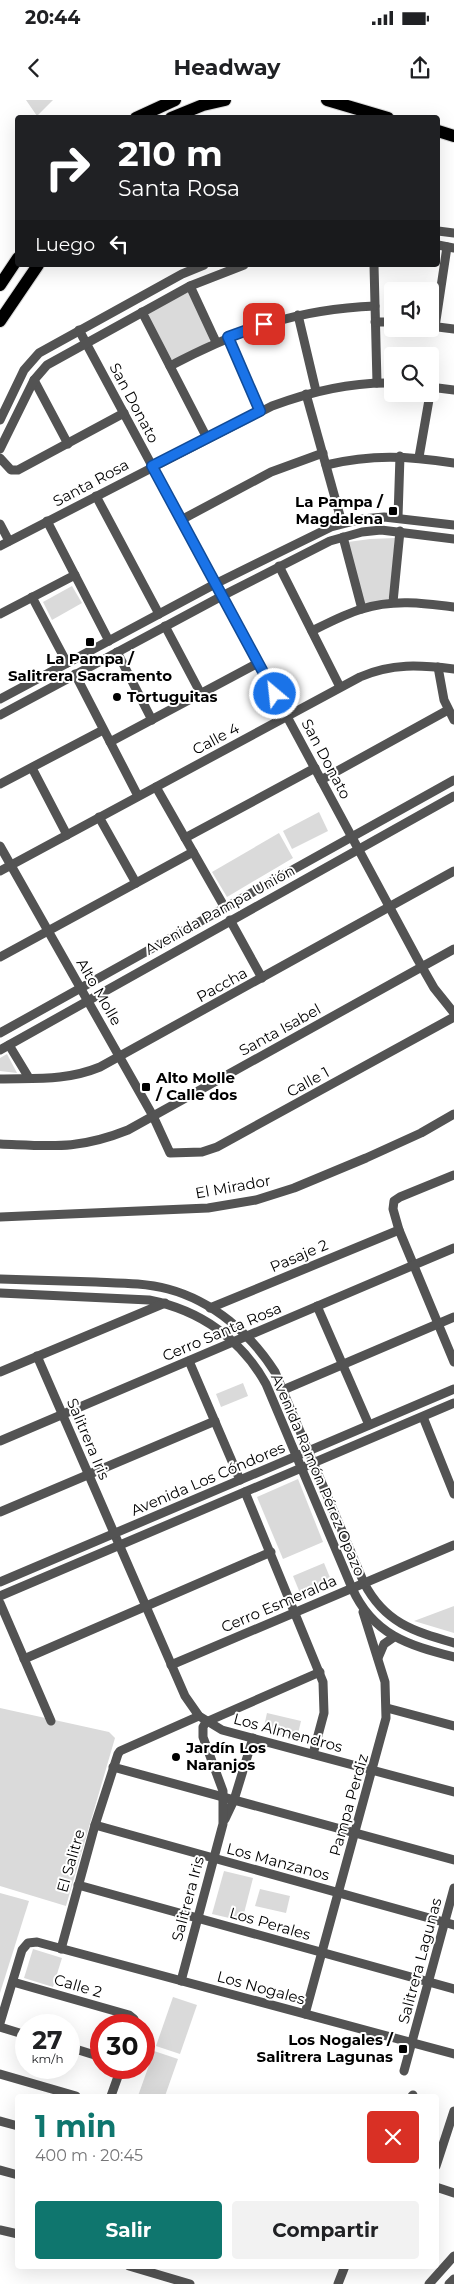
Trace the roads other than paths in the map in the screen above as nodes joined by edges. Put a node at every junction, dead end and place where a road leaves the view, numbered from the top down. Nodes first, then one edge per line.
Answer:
1 (175, 100) edge
2 (225, 100) edge
3 (328, 100) edge
4 (142, 115) edge
5 (178, 115) edge
6 (378, 115) edge
7 (440, 132) edge
8 (454, 136) edge
9 (440, 231) edge
10 (454, 233) edge
11 (446, 246) edge
12 (15, 262) edge
13 (37, 267) edge
14 (199, 267) edge
15 (239, 267) edge
16 (374, 267) edge
17 (0, 285) edge
18 (190, 286) junction
19 (439, 286) edge
20 (375, 306) junction
21 (142, 312) junction
22 (298, 316) junction
23 (0, 321) edge
24 (375, 322) junction
25 (384, 322) edge
26 (439, 327) edge
27 (454, 329) edge
28 (79, 330) junction
29 (228, 337) junction
30 (216, 342) junction
31 (86, 343) junction
32 (170, 366) junction
33 (34, 380) junction
34 (376, 383) junction
35 (384, 383) edge
36 (439, 390) edge
37 (454, 390) edge
38 (316, 391) junction
39 (306, 394) junction
40 (428, 402) edge
41 (260, 411) junction
42 (124, 413) junction
43 (0, 420) edge
44 (208, 438) junction
45 (68, 444) junction
46 (0, 449) edge
47 (322, 452) junction
48 (400, 456) junction
49 (0, 458) edge
50 (419, 458) junction
51 (454, 463) edge
52 (326, 465) junction
53 (152, 466) junction
54 (96, 496) junction
55 (398, 518) junction
56 (181, 520) junction
57 (47, 521) junction
58 (342, 523) junction
59 (0, 524) edge
60 (454, 525) edge
61 (400, 531) junction
62 (343, 537) junction
63 (454, 539) edge
64 (9, 542) junction
65 (0, 546) edge
66 (279, 566) junction
67 (75, 575) junction
68 (215, 584) junction
69 (222, 596) junction
70 (32, 597) junction
71 (394, 602) junction
72 (454, 607) edge
73 (362, 609) junction
74 (0, 614) edge
75 (159, 614) junction
76 (165, 626) junction
77 (312, 631) junction
78 (109, 641) junction
79 (117, 652) junction
80 (67, 663) junction
81 (258, 663) junction
82 (438, 667) junction
83 (454, 669) edge
84 (75, 674) junction
85 (340, 687) junction
86 (201, 694) junction
87 (0, 699) edge
88 (448, 710) junction
89 (0, 714) edge
90 (287, 716) junction
91 (152, 720) junction
92 (454, 720) edge
93 (103, 730) junction
94 (110, 742) junction
95 (32, 768) junction
96 (315, 768) junction
97 (321, 780) junction
98 (454, 780) edge
99 (0, 784) edge
100 (156, 787) junction
101 (138, 796) junction
102 (454, 796) edge
103 (99, 817) junction
104 (67, 835) junction
105 (352, 837) junction
106 (185, 838) junction
107 (0, 846) edge
108 (358, 849) junction
109 (193, 852) junction
110 (11, 865) junction
111 (0, 871) edge
112 (454, 871) edge
113 (136, 884) junction
114 (390, 907) junction
115 (225, 908) junction
116 (230, 920) junction
117 (48, 931) junction
118 (454, 948) edge
119 (0, 957) edge
120 (422, 966) junction
121 (262, 978) junction
122 (80, 988) junction
123 (87, 1000) junction
124 (454, 1012) edge
125 (454, 1017) edge
126 (0, 1033) edge
127 (9, 1045) junction
128 (0, 1050) edge
129 (120, 1057) junction
130 (29, 1078) junction
131 (0, 1079) edge
132 (454, 1114) edge
133 (154, 1116) junction
134 (0, 1144) edge
135 (170, 1153) joint
136 (454, 1175) edge
137 (0, 1217) edge
138 (399, 1230) junction
139 (454, 1248) edge
140 (413, 1266) junction
141 (0, 1279) edge
142 (0, 1293) edge
143 (165, 1303) junction
144 (317, 1306) junction
145 (210, 1308) junction
146 (454, 1317) edge
147 (438, 1324) junction
148 (246, 1336) junction
149 (234, 1342) junction
150 (37, 1356) junction
151 (189, 1361) junction
152 (454, 1362) edge
153 (343, 1365) junction
154 (0, 1372) edge
155 (454, 1389) edge
156 (283, 1390) junction
157 (454, 1403) edge
158 (62, 1414) junction
159 (422, 1417) junction
160 (214, 1421) junction
161 (369, 1425) junction
162 (0, 1440) edge
163 (309, 1451) junction
164 (297, 1456) junction
165 (314, 1463) junction
166 (302, 1468) junction
167 (88, 1474) junction
168 (240, 1480) junction
169 (245, 1492) junction
170 (454, 1494) edge
171 (0, 1512) edge
172 (114, 1533) junction
173 (454, 1544) edge
174 (119, 1545) junction
175 (271, 1552) junction
176 (0, 1582) edge
177 (364, 1583) junction
178 (352, 1588) junction
179 (0, 1596) edge
180 (0, 1603) edge
181 (360, 1605) junction
182 (146, 1606) junction
183 (295, 1612) junction
184 (394, 1637) junction
185 (454, 1643) edge
186 (454, 1658) edge
187 (24, 1659) junction
188 (378, 1659) junction
189 (171, 1665) junction
190 (320, 1672) junction
191 (387, 1708) junction
192 (202, 1719) junction
193 (51, 1721) dead end
194 (454, 1726) edge
195 (253, 1738) junction
196 (313, 1754) junction
197 (113, 1767) junction
198 (373, 1770) junction
199 (454, 1792) edge
200 (224, 1798) junction
201 (234, 1800) junction
202 (223, 1824) junction
203 (95, 1825) junction
204 (355, 1833) junction
205 (214, 1858) junction
206 (454, 1860) edge
207 (78, 1884) junction
208 (454, 1888) edge
209 (339, 1893) junction
210 (198, 1918) junction
211 (449, 1923) edge
212 (61, 1949) junction
213 (322, 1953) junction
214 (181, 1981) junction
215 (13, 1982) junction
216 (428, 1982) junction
217 (454, 1989) edge
218 (125, 2014) edge
219 (305, 2014) junction
220 (0, 2023) edge
221 (0, 2027) edge
222 (15, 2032) edge
223 (412, 2043) junction
224 (454, 2054) edge
225 (404, 2071) dead end
226 (0, 2074) edge
227 (117, 2079) edge
228 (69, 2094) edge
229 (112, 2094) edge
230 (454, 2111) edge
231 (0, 2121) edge
232 (15, 2125) edge
233 (439, 2157) edge
234 (0, 2170) edge
235 (15, 2174) edge
236 (439, 2188) edge
237 (454, 2193) edge
238 (0, 2230) edge
239 (15, 2233) edge
240 (454, 2256) edge
241 (139, 2269) edge
242 (344, 2269) edge
243 (454, 2279) edge
244 (190, 2284) edge
245 (338, 2284) edge
246 (429, 2284) edge
247 (450, 2284) edge

1 - 4 highway
2 - 5 highway
3 - 6 highway
7 - 8 highway
9 - 10 street
11 - 19 street
12 - 17 highway
13 - 23 highway
14 - 28 street
15 - 18 street
16 - 20 street
18 - 21 street
18 - 30 street
20 - 22 street
20 - 24 street
21 - 31 street
21 - 32 street
22 - 29 street
22 - 38 street
24 - 25 street
24 - 34 street
26 - 27 street
28 - 31 street, San Donato
28 - 43 street
29 - 30 street
29 - 41 street
30 - 32 street
31 - 33 street
31 - 42 street, San Donato
32 - 44 street
33 - 45 street
33 - 46 street
34 - 35 street, Santa Rosa
34 - 38 street, Santa Rosa
36 - 37 street
38 - 39 street, Santa Rosa
39 - 41 street, Santa Rosa
39 - 47 street
40 - 50 street
41 - 44 street, Santa Rosa
42 - 45 street
42 - 53 street, San Donato
44 - 53 street, Santa Rosa
45 - 49 street
47 - 52 street
47 - 56 street
48 - 50 street
48 - 52 street
48 - 55 street
50 - 51 street
52 - 58 street
53 - 54 street, Santa Rosa
53 - 56 street, San Donato
54 - 57 street, Santa Rosa
54 - 75 street
55 - 58 street
55 - 60 street
56 - 68 street, San Donato
57 - 64 street, Santa Rosa
57 - 67 street
58 - 68 street
59 - 64 street
61 - 62 street
61 - 63 street
61 - 71 street
62 - 66 street
62 - 73 street
64 - 65 street, Santa Rosa
66 - 69 street
66 - 77 street
67 - 70 street
67 - 78 street
68 - 69 street, San Donato
68 - 75 street
69 - 76 street
69 - 81 street, San Donato
70 - 74 street
70 - 80 street
71 - 72 street
71 - 73 street
73 - 77 street
75 - 78 street
76 - 79 street
76 - 86 street
77 - 85 street
78 - 80 street
79 - 84 street
79 - 91 street
80 - 87 street
81 - 86 street
81 - 90 street, San Donato
82 - 83 street, Calle 4
82 - 85 street, Calle 4
82 - 88 street
84 - 89 street
84 - 93 street
85 - 90 street, Calle 4
86 - 91 street
88 - 92 street
88 - 97 street
90 - 96 street, San Donato
90 - 100 street, Calle 4
91 - 94 street
93 - 94 street
93 - 95 street
94 - 101 street
95 - 99 street
95 - 104 street
96 - 97 street, San Donato
96 - 106 street
97 - 105 street, San Donato
98 - 105 street, Avenida Pampa Unión
100 - 101 street, Calle 4
100 - 106 street
101 - 103 street, Calle 4
102 - 108 street, Avenida Pampa Unión
103 - 104 street, Calle 4
103 - 113 street
104 - 110 street, Calle 4
105 - 108 street, San Donato
105 - 115 street, Avenida Pampa Unión
106 - 109 street
107 - 110 street, Alto Molle
108 - 114 street, San Donato
108 - 116 street, Avenida Pampa Unión
109 - 113 street
109 - 115 street
110 - 111 street, Calle 4
110 - 117 street, Alto Molle
112 - 114 street, Paccha
113 - 117 street
114 - 120 street, San Donato
114 - 121 street, Paccha
115 - 122 street, Avenida Pampa Unión
116 - 121 street
116 - 123 street, Avenida Pampa Unión
117 - 119 street
117 - 122 street, Alto Molle
118 - 120 street, Santa Isabel
120 - 124 street, San Donato
120 - 133 street, Santa Isabel
121 - 129 street, Paccha
122 - 123 street, Alto Molle
122 - 126 street, Avenida Pampa Unión
123 - 127 street, Avenida Pampa Unión
123 - 129 street, Alto Molle
125 - 135 street, Calle 1
127 - 128 street, Avenida Pampa Unión
127 - 130 street
129 - 130 street, Paccha
129 - 133 street, Alto Molle
130 - 131 street, Paccha
132 - 137 street, El Mirador
133 - 134 street, Santa Isabel
133 - 135 street, Alto Molle
136 - 138 street
138 - 140 street
138 - 145 street, Pasaje 2
139 - 140 street, Cerro Santa Rosa
140 - 144 street, Cerro Santa Rosa
140 - 147 street
141 - 145 street, Avenida Ramón Pérez Opazo
142 - 143 street, Avenida Ramón Pérez Opazo
143 - 149 street, Avenida Ramón Pérez Opazo
143 - 150 street
144 - 148 street, Cerro Santa Rosa
144 - 153 street
145 - 148 street, Avenida Ramón Pérez Opazo
146 - 147 street
147 - 152 street
147 - 153 street
148 - 149 street, Cerro Santa Rosa
148 - 156 street, Avenida Ramón Pérez Opazo
149 - 151 street, Cerro Santa Rosa
149 - 164 street, Avenida Ramón Pérez Opazo
150 - 154 street
150 - 158 street, Salitrera Iris
151 - 158 street, Cerro Santa Rosa
151 - 160 street
153 - 156 street
153 - 161 street
155 - 161 street, Avenida Los Cóndores
156 - 163 street, Avenida Ramón Pérez Opazo
157 - 159 street, Avenida Los Cóndores
158 - 162 street, Cerro Santa Rosa
158 - 167 street, Salitrera Iris
159 - 165 street, Avenida Los Cóndores
159 - 170 street
160 - 167 street
160 - 168 street
161 - 163 street, Avenida Los Cóndores
163 - 164 street, Avenida Los Cóndores
163 - 165 street, Avenida Ramón Pérez Opazo
164 - 166 street, Avenida Ramón Pérez Opazo
164 - 168 street, Avenida Los Cóndores
165 - 166 street, Avenida Los Cóndores
165 - 177 street, Avenida Ramón Pérez Opazo
166 - 169 street, Avenida Los Cóndores
166 - 178 street, Avenida Ramón Pérez Opazo
167 - 171 street
167 - 172 street, Salitrera Iris
168 - 172 street, Avenida Los Cóndores
169 - 174 street, Avenida Los Cóndores
169 - 175 street
172 - 174 street
172 - 176 street, Avenida Los Cóndores
173 - 177 street, Cerro Esmeralda
174 - 179 street, Avenida Los Cóndores
174 - 182 street
175 - 182 street
175 - 183 street
177 - 178 street, Cerro Esmeralda
177 - 185 street, Avenida Ramón Pérez Opazo
178 - 181 street, Avenida Ramón Pérez Opazo
178 - 183 street, Cerro Esmeralda
180 - 187 street
181 - 184 street, Avenida Ramón Pérez Opazo
181 - 188 street, Pampa Perdiz
182 - 187 street
182 - 189 street
183 - 189 street, Cerro Esmeralda
183 - 190 street
184 - 186 street, Avenida Ramón Pérez Opazo
184 - 188 street
187 - 193 street
188 - 191 street, Pampa Perdiz
189 - 192 street
190 - 192 street, El Salitre
190 - 196 street
191 - 194 street
191 - 198 street, Pampa Perdiz
192 - 195 street, Los Almendros
192 - 197 street, El Salitre
192 - 200 street, Salitrera Iris
195 - 196 street, Los Almendros
195 - 201 street, Salitrera Iris
196 - 198 street, Los Almendros
197 - 200 street
197 - 203 street, El Salitre
198 - 199 street, Los Almendros
198 - 204 street, Pampa Perdiz
200 - 201 street
200 - 202 street, Salitrera Iris
201 - 202 street, Salitrera Iris
201 - 204 street
202 - 205 street, Salitrera Iris
203 - 205 street, Los Manzanos
203 - 207 street, El Salitre
204 - 206 street
204 - 209 street, Pampa Perdiz
205 - 209 street, Los Manzanos
205 - 210 street, Salitrera Iris
207 - 210 street, Los Perales
207 - 212 street, El Salitre
208 - 211 street, Salitrera Lagunas
209 - 211 street, Los Manzanos
209 - 213 street, Pampa Perdiz
210 - 213 street, Los Perales
210 - 214 street, Salitrera Iris
211 - 216 street, Salitrera Lagunas
212 - 214 street, Los Nogales
212 - 215 street
213 - 216 street, Los Perales
213 - 219 street, Pampa Perdiz
214 - 219 street, Los Nogales
215 - 218 street, Calle 2
215 - 220 street
216 - 217 street, Los Perales
216 - 223 street, Salitrera Lagunas
219 - 223 street, Los Nogales
221 - 222 street
223 - 224 street, Los Nogales
223 - 225 street, Salitrera Lagunas
226 - 228 street
227 - 229 street
230 - 233 street
231 - 232 street
234 - 235 street
236 - 237 street
238 - 239 street
240 - 246 street
241 - 244 street
242 - 245 street
243 - 247 street

